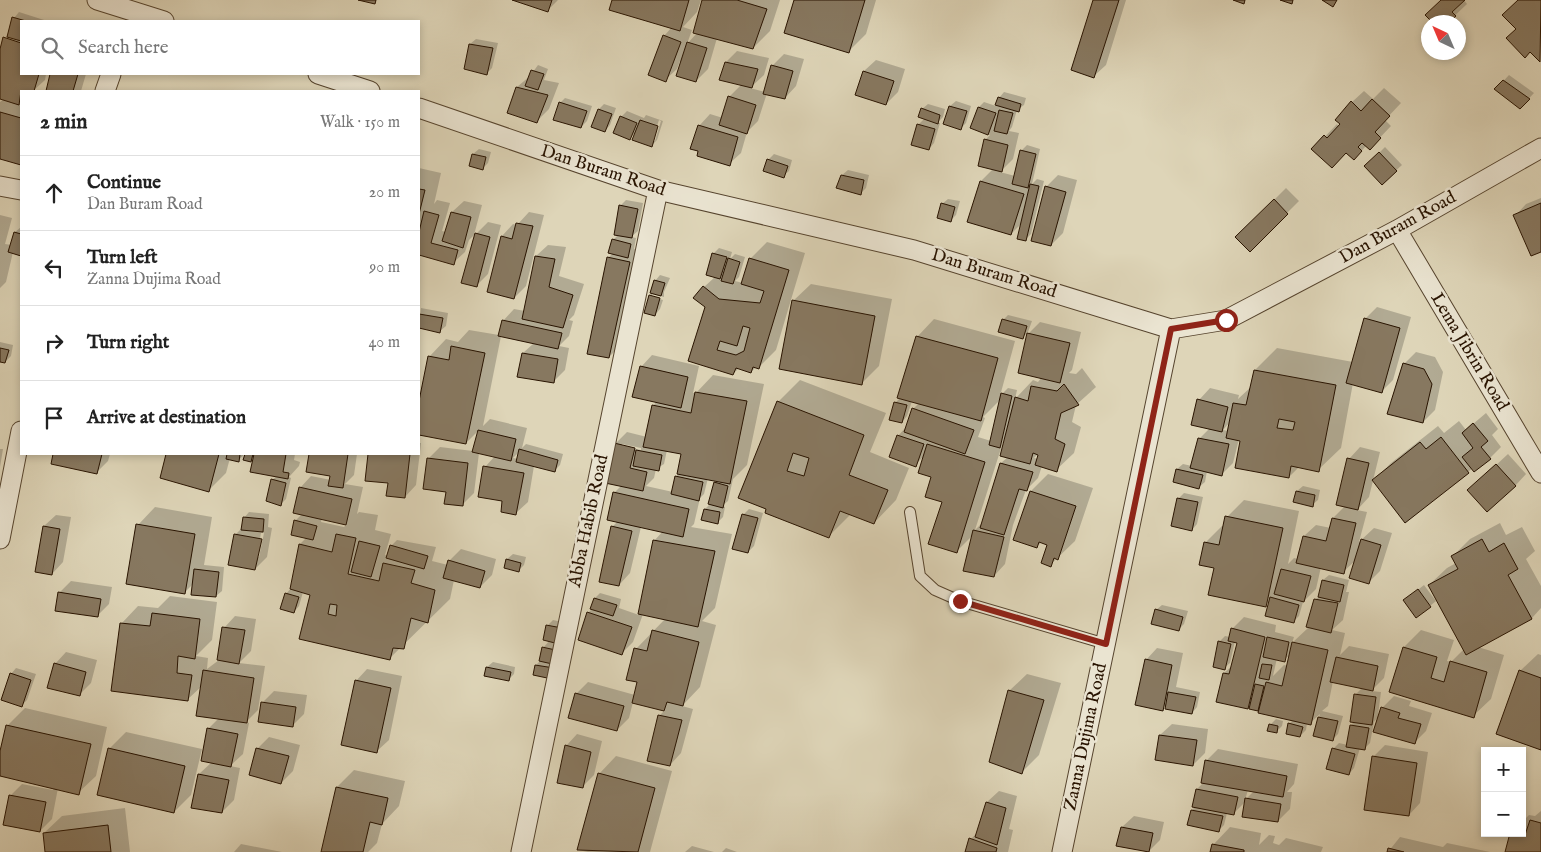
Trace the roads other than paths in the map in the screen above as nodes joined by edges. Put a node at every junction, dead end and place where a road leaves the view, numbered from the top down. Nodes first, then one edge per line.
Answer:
1 (97, 0) edge
2 (131, 16) edge
3 (157, 20) edge
4 (111, 75) edge
5 (321, 75) edge
6 (105, 90) edge
7 (367, 90) edge
8 (420, 108) edge
9 (1541, 148) edge
10 (0, 186) edge
11 (20, 190) edge
12 (658, 190) junction
13 (1397, 230) junction
14 (1171, 329) junction
15 (20, 436) edge
16 (1541, 473) edge
17 (910, 512) dead end
18 (0, 539) edge
19 (1106, 644) junction
20 (521, 852) edge
21 (1062, 852) edge

1 - 2 street
2 - 3 street
4 - 6 street
5 - 7 street
8 - 12 street, Dan Buram Road
9 - 13 street, Dan Buram Road
10 - 11 street
12 - 14 street, Dan Buram Road
12 - 20 street, Abba Habib Road
13 - 14 street, Dan Buram Road
13 - 16 street, Lema Jibrin Road
14 - 19 street, Zanna Dujima Road
15 - 18 street
17 - 19 lane
19 - 21 street, Zanna Dujima Road

